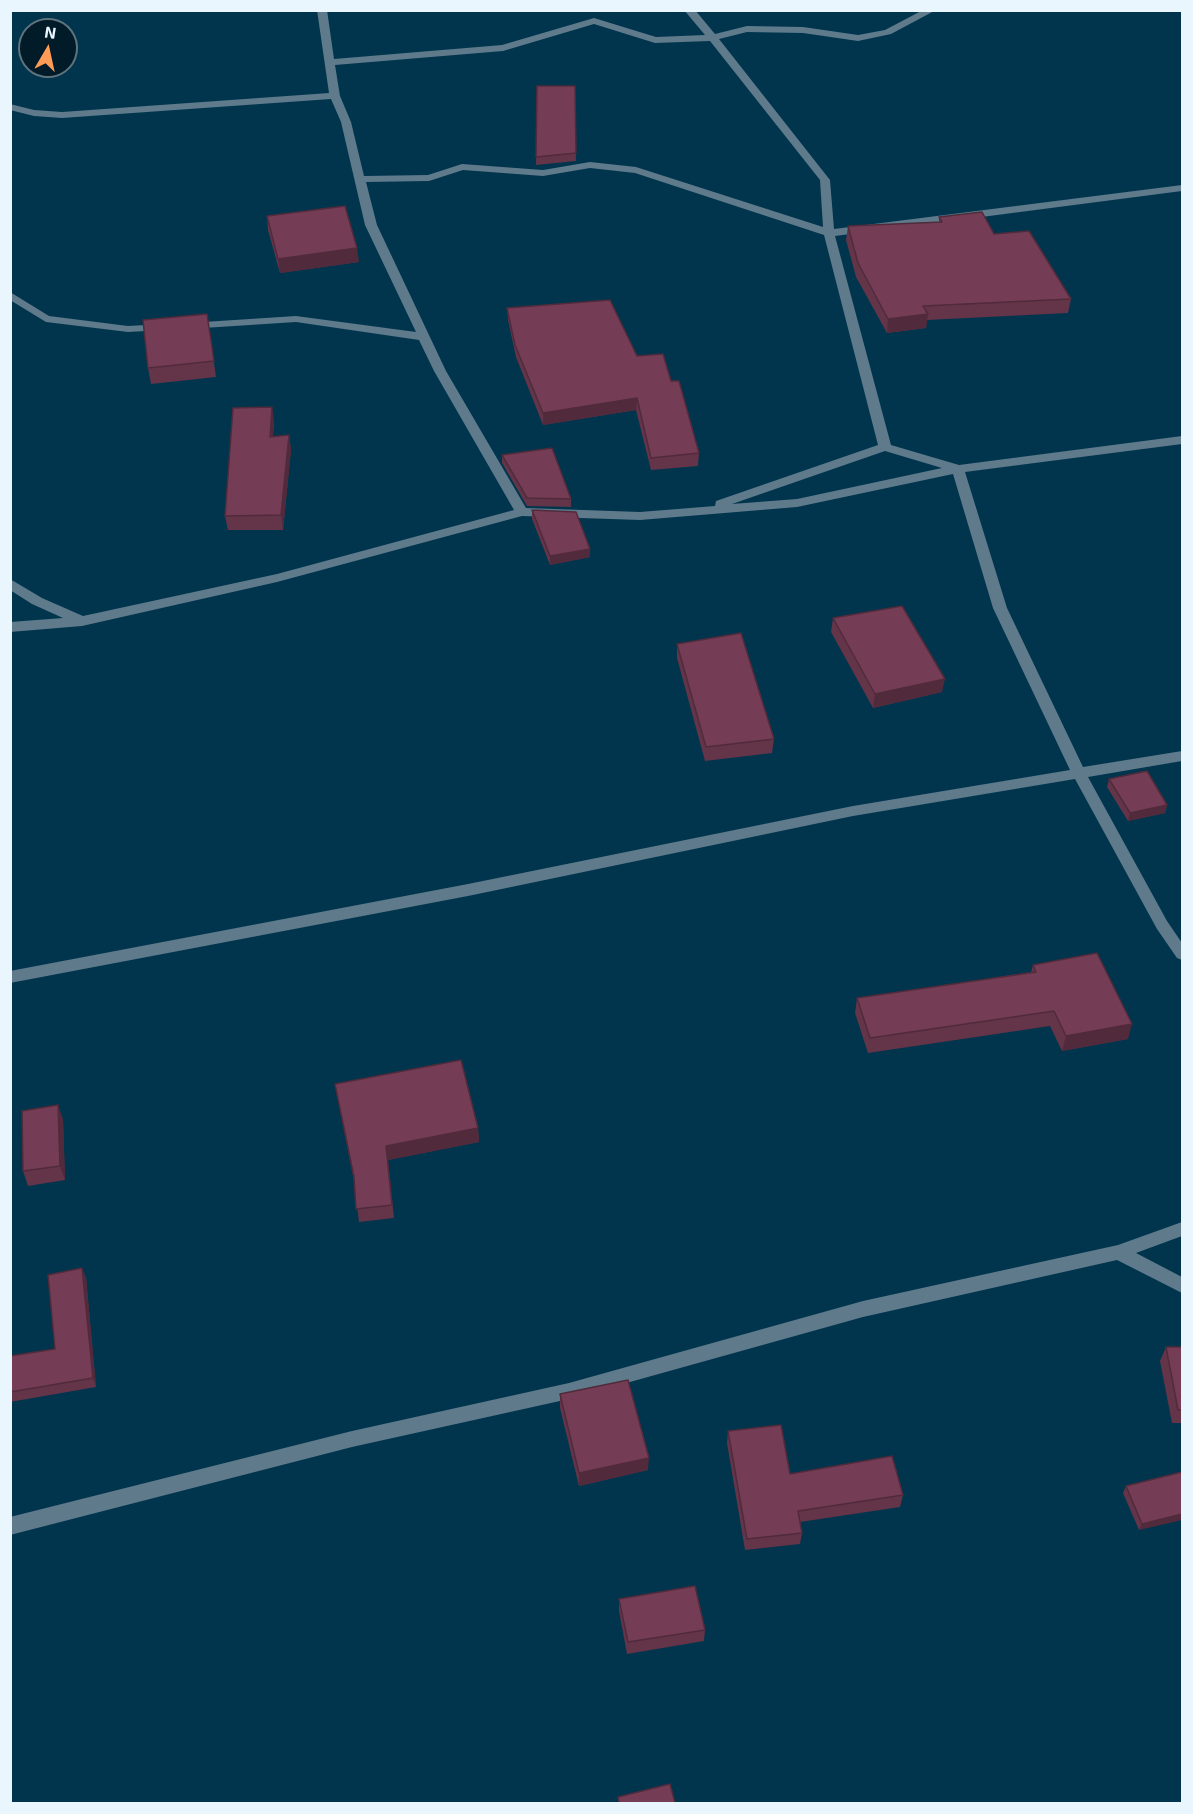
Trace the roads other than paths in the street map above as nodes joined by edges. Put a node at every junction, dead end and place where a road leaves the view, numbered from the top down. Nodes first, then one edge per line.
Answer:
1 (321, 10) edge
2 (689, 10) edge
3 (931, 10) edge
4 (712, 38) junction
5 (330, 62) junction
6 (335, 96) junction
7 (10, 107) edge
8 (360, 178) junction
9 (1182, 188) edge
10 (829, 233) junction
11 (10, 295) edge
12 (424, 337) junction
13 (1182, 440) edge
14 (885, 447) junction
15 (958, 469) junction
16 (700, 511) junction
17 (522, 512) junction
18 (10, 583) edge
19 (82, 621) junction
20 (10, 627) edge
21 (1182, 756) edge
22 (1078, 772) junction
23 (1182, 954) edge
24 (10, 977) edge
25 (1182, 1229) edge
26 (1118, 1252) junction
27 (1182, 1285) edge
28 (10, 1526) edge

1 - 5 street
2 - 4 street
3 - 4 street
4 - 5 street
4 - 10 street
5 - 6 street
6 - 7 street
6 - 8 street
8 - 10 street
8 - 12 street
9 - 10 street
10 - 14 street
11 - 12 street
12 - 17 street
13 - 15 street
14 - 15 street
14 - 16 street
15 - 16 street
15 - 22 street
16 - 17 street
17 - 19 street
18 - 19 street
19 - 20 street
21 - 22 street
22 - 23 street
22 - 24 street
25 - 26 street
26 - 27 street
26 - 28 street

